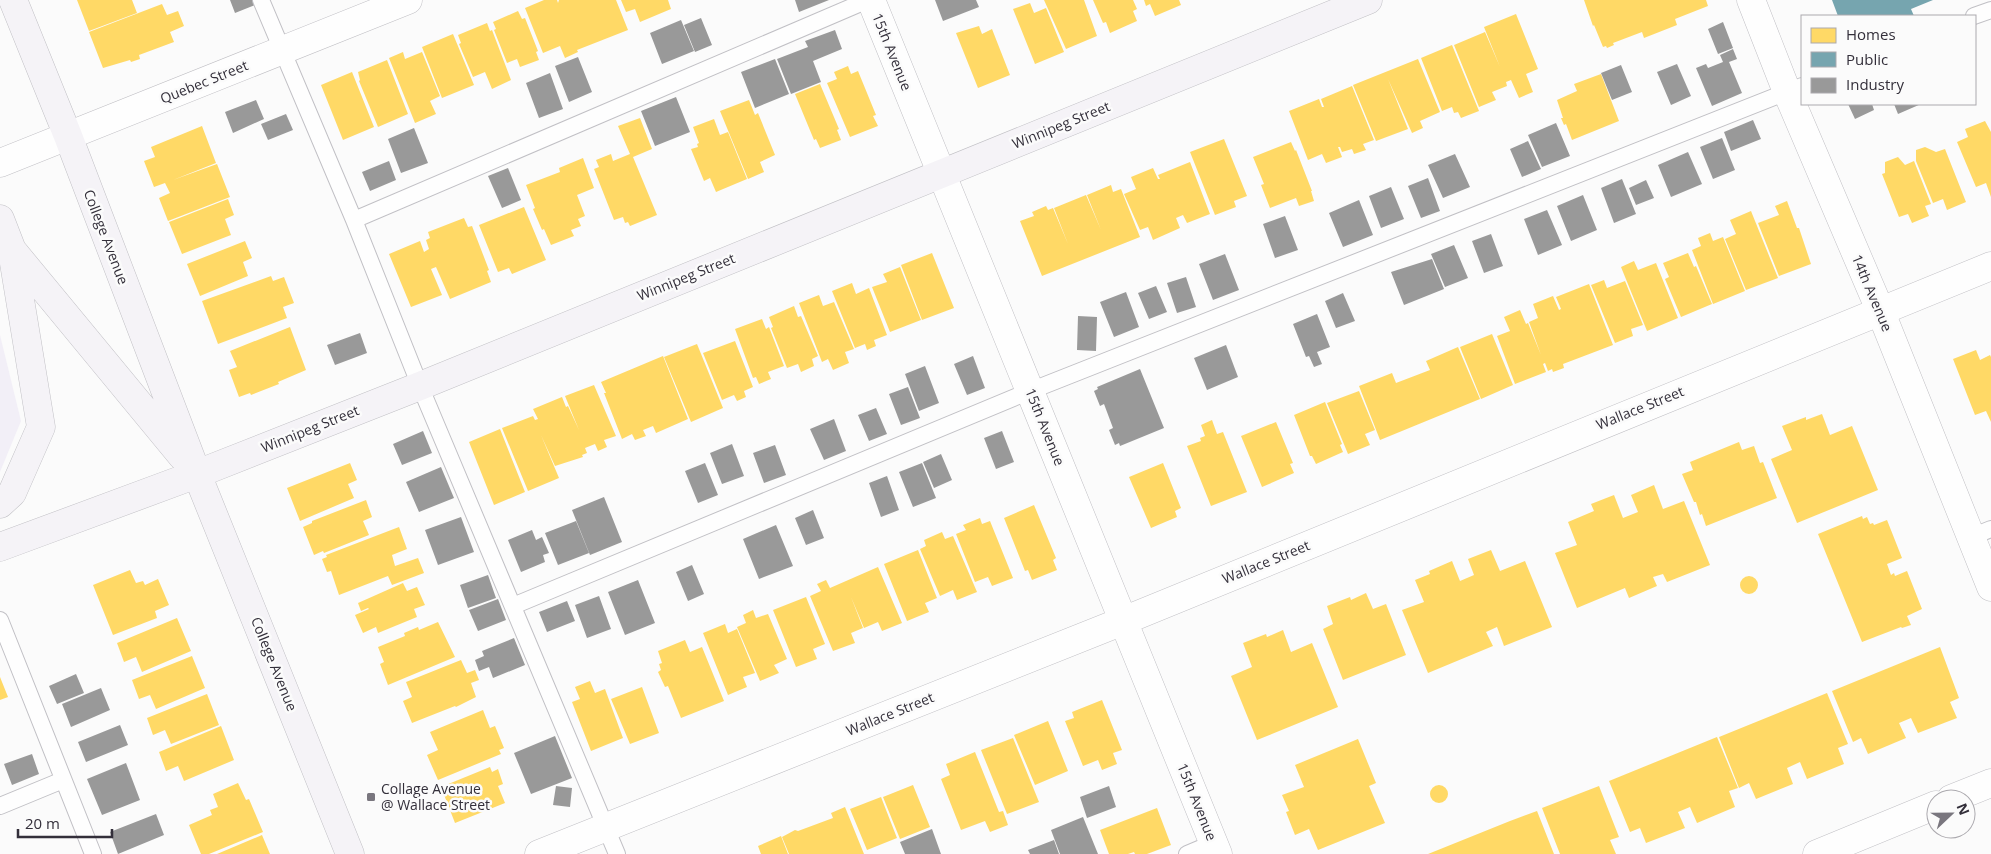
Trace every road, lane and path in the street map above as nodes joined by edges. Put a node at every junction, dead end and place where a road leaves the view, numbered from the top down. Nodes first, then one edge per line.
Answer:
1 (13, 0) edge
2 (261, 0) edge
3 (408, 0) edge
4 (870, 0) edge
5 (1368, 0) edge
6 (1751, 0) edge
7 (1991, 10) edge
8 (1976, 15) edge
9 (282, 51) junction
10 (1795, 89) edge
11 (1801, 105) edge
12 (1801, 105) edge
13 (68, 136) junction
14 (0, 163) edge
15 (941, 173) junction
16 (0, 219) edge
17 (354, 220) junction
18 (12, 250) junction
19 (1991, 266) edge
20 (1880, 310) junction
21 (420, 386) junction
22 (1030, 391) junction
23 (197, 474) junction
24 (0, 504) edge
25 (1981, 533) edge
26 (0, 547) edge
27 (1991, 587) edge
28 (513, 606) junction
29 (0, 620) edge
30 (1124, 621) junction
31 (63, 780) junction
32 (1991, 783) edge
33 (1976, 789) edge
34 (0, 806) edge
35 (1926, 809) edge
36 (605, 827) junction
37 (1215, 849) edge
38 (92, 854) edge
39 (350, 854) edge
40 (539, 854) edge
41 (617, 854) edge
42 (1187, 854) edge
43 (1817, 854) edge

1 - 13 street, College Avenue
2 - 9 lane
3 - 9 street, Quebec Street
4 - 15 street, 15th Avenue
4 - 17 lane
5 - 15 street, Winnipeg Street
6 - 10 street, 14th Avenue
7 - 8 lane
9 - 13 street, Quebec Street
9 - 17 lane
10 - 11 street, 14th Avenue
10 - 22 lane
12 - 20 street, 14th Avenue
13 - 14 street, Quebec Street
13 - 23 street, College Avenue
15 - 21 street, Winnipeg Street
15 - 22 street, 15th Avenue
16 - 18 street, College Avenue
17 - 21 lane
18 - 23 street, College Avenue
18 - 24 street
19 - 20 street, Wallace Street
20 - 25 street, 14th Avenue
20 - 30 street, Wallace Street
21 - 23 street, Winnipeg Street
21 - 28 lane
22 - 28 lane
22 - 30 street, 15th Avenue
23 - 26 street, Winnipeg Street
23 - 39 street, College Avenue
25 - 27 street, 14th Avenue
28 - 36 lane
29 - 31 lane
30 - 36 street, Wallace Street
30 - 37 street, 15th Avenue
31 - 34 lane
31 - 38 lane
32 - 33 street
35 - 43 street
36 - 40 street, Wallace Street
36 - 41 lane
37 - 42 lane

